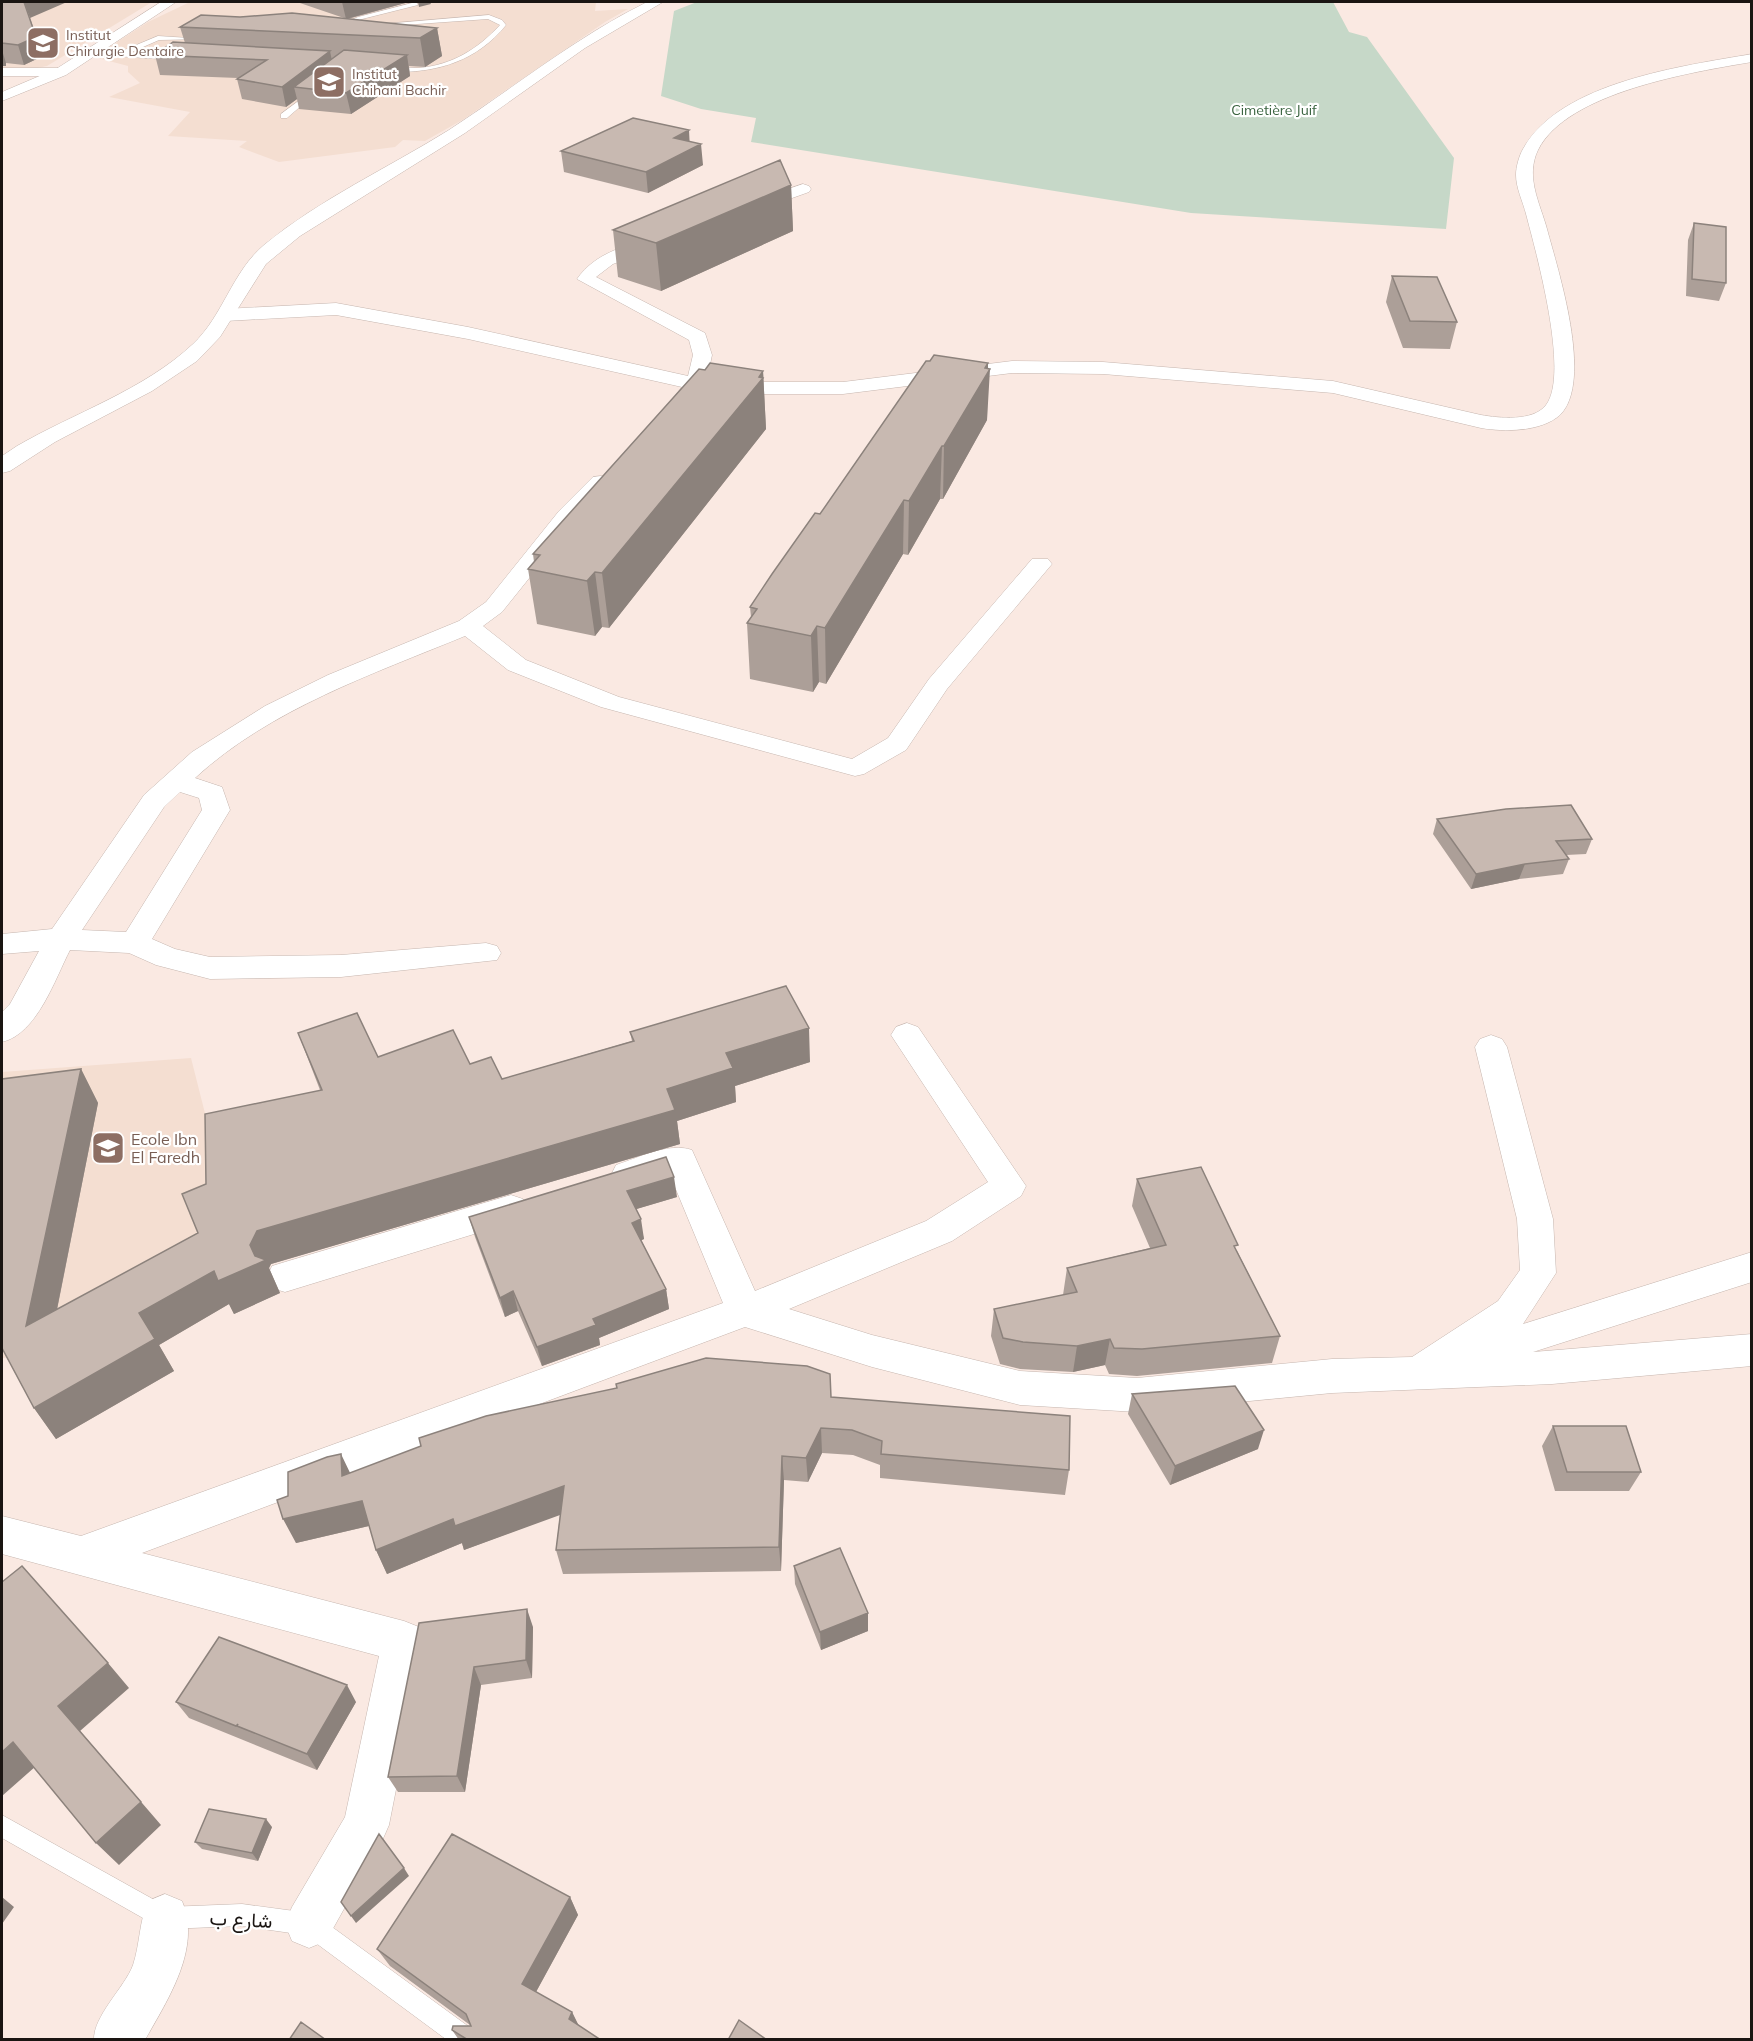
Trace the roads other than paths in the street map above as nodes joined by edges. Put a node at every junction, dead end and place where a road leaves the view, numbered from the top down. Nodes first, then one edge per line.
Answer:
1 (169, 2) edge
2 (656, 2) edge
3 (416, 4) dead end
4 (339, 26) junction
5 (329, 29) edge
6 (212, 39) edge
7 (88, 54) junction
8 (118, 55) junction
9 (1752, 58) edge
10 (178, 59) edge
11 (378, 70) edge
12 (2, 72) edge
13 (61, 72) junction
14 (319, 88) edge
15 (2, 97) edge
16 (284, 116) dead end
17 (803, 189) dead end
18 (736, 213) edge
19 (670, 238) edge
20 (225, 315) junction
21 (697, 384) junction
22 (665, 417) edge
23 (2, 466) edge
24 (616, 467) edge
25 (1040, 564) dead end
26 (468, 626) junction
27 (176, 781) junction
28 (61, 939) junction
29 (134, 943) junction
30 (2, 944) edge
31 (486, 953) dead end
32 (2, 1031) edge
33 (907, 1035) dead end
34 (1491, 1047) dead end
35 (601, 1183) edge
36 (545, 1200) edge
37 (1752, 1267) edge
38 (285, 1277) dead end
39 (745, 1311) junction
40 (1752, 1350) edge
41 (1418, 1373) junction
42 (2, 1535) edge
43 (78, 1557) junction
44 (2, 1826) edge
45 (165, 1918) junction
46 (309, 1924) junction
47 (111, 2039) edge
48 (468, 2040) edge

1 - 7 main road
2 - 20 main road
3 - 4 lane
4 - 5 lane
4 - 11 lane
6 - 8 lane
7 - 8 lane
7 - 13 main road
8 - 10 lane
9 - 21 street
12 - 13 street
13 - 15 main road
14 - 16 lane
17 - 18 street
19 - 21 street
20 - 21 street
20 - 23 main road
21 - 22 street
24 - 26 street
25 - 26 street
26 - 27 street
27 - 28 street
27 - 29 street
28 - 29 street
28 - 30 street
28 - 32 street
29 - 31 street
33 - 39 street
34 - 41 street
35 - 39 street
36 - 38 street
37 - 41 street
39 - 41 street
39 - 43 street
40 - 41 street
42 - 43 street
43 - 46 street
44 - 45 lane
45 - 46 lane, شارع ب
45 - 47 street
46 - 48 lane, شارع ب

